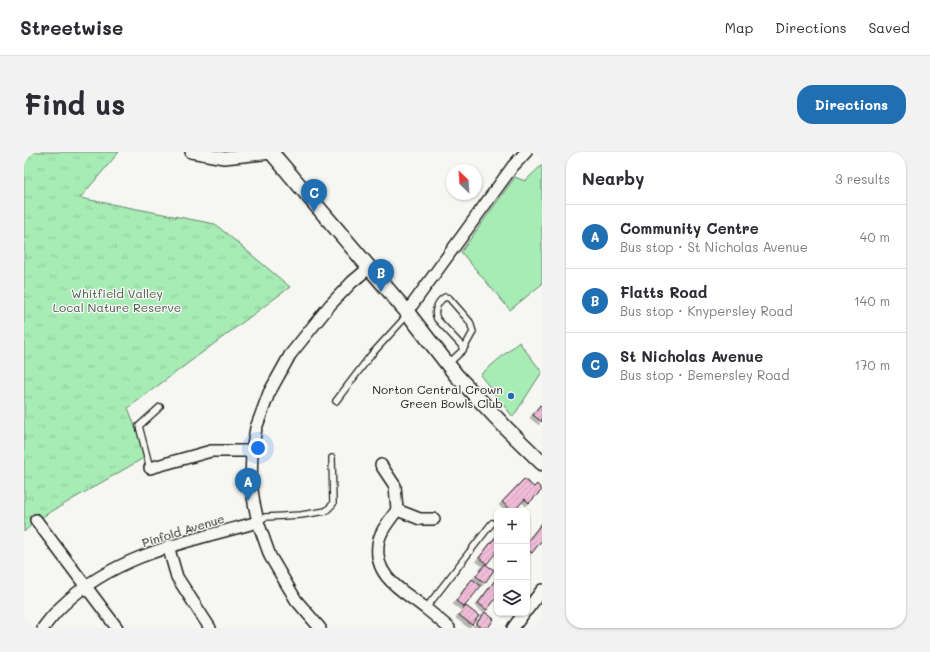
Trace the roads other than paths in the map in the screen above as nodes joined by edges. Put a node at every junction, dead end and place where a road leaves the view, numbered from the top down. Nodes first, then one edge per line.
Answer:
1 (191, 152) edge
2 (526, 152) edge
3 (272, 153) edge
4 (370, 267) junction
5 (407, 312) junction
6 (463, 350) junction
7 (448, 364) junction
8 (336, 401) dead end
9 (160, 407) dead end
10 (252, 451) junction
11 (332, 458) dead end
12 (542, 463) edge
13 (381, 465) dead end
14 (150, 468) joint
15 (397, 510) junction
16 (434, 519) dead end
17 (36, 520) dead end
18 (258, 522) junction
19 (492, 523) dead end
20 (168, 546) junction
21 (85, 587) junction
22 (542, 590) edge
23 (530, 606) edge
24 (426, 608) junction
25 (522, 616) edge
26 (43, 628) edge
27 (117, 628) edge
28 (210, 628) edge
29 (320, 628) edge
30 (449, 628) edge
31 (513, 628) edge

1 - 3 street
2 - 5 street
3 - 4 street
4 - 5 street
4 - 10 street
5 - 7 street
5 - 8 lane
6 - 6 lane
6 - 7 lane
7 - 12 street
9 - 14 lane
10 - 14 street
10 - 18 street
11 - 18 lane
13 - 15 street
15 - 16 street
15 - 24 street
17 - 21 street
18 - 20 street, Pinfold Avenue
18 - 29 street
19 - 24 lane
20 - 21 street, Pinfold Avenue
20 - 28 street
21 - 26 street, Pinfold Avenue
21 - 27 street
22 - 23 street
24 - 30 street
25 - 31 street

